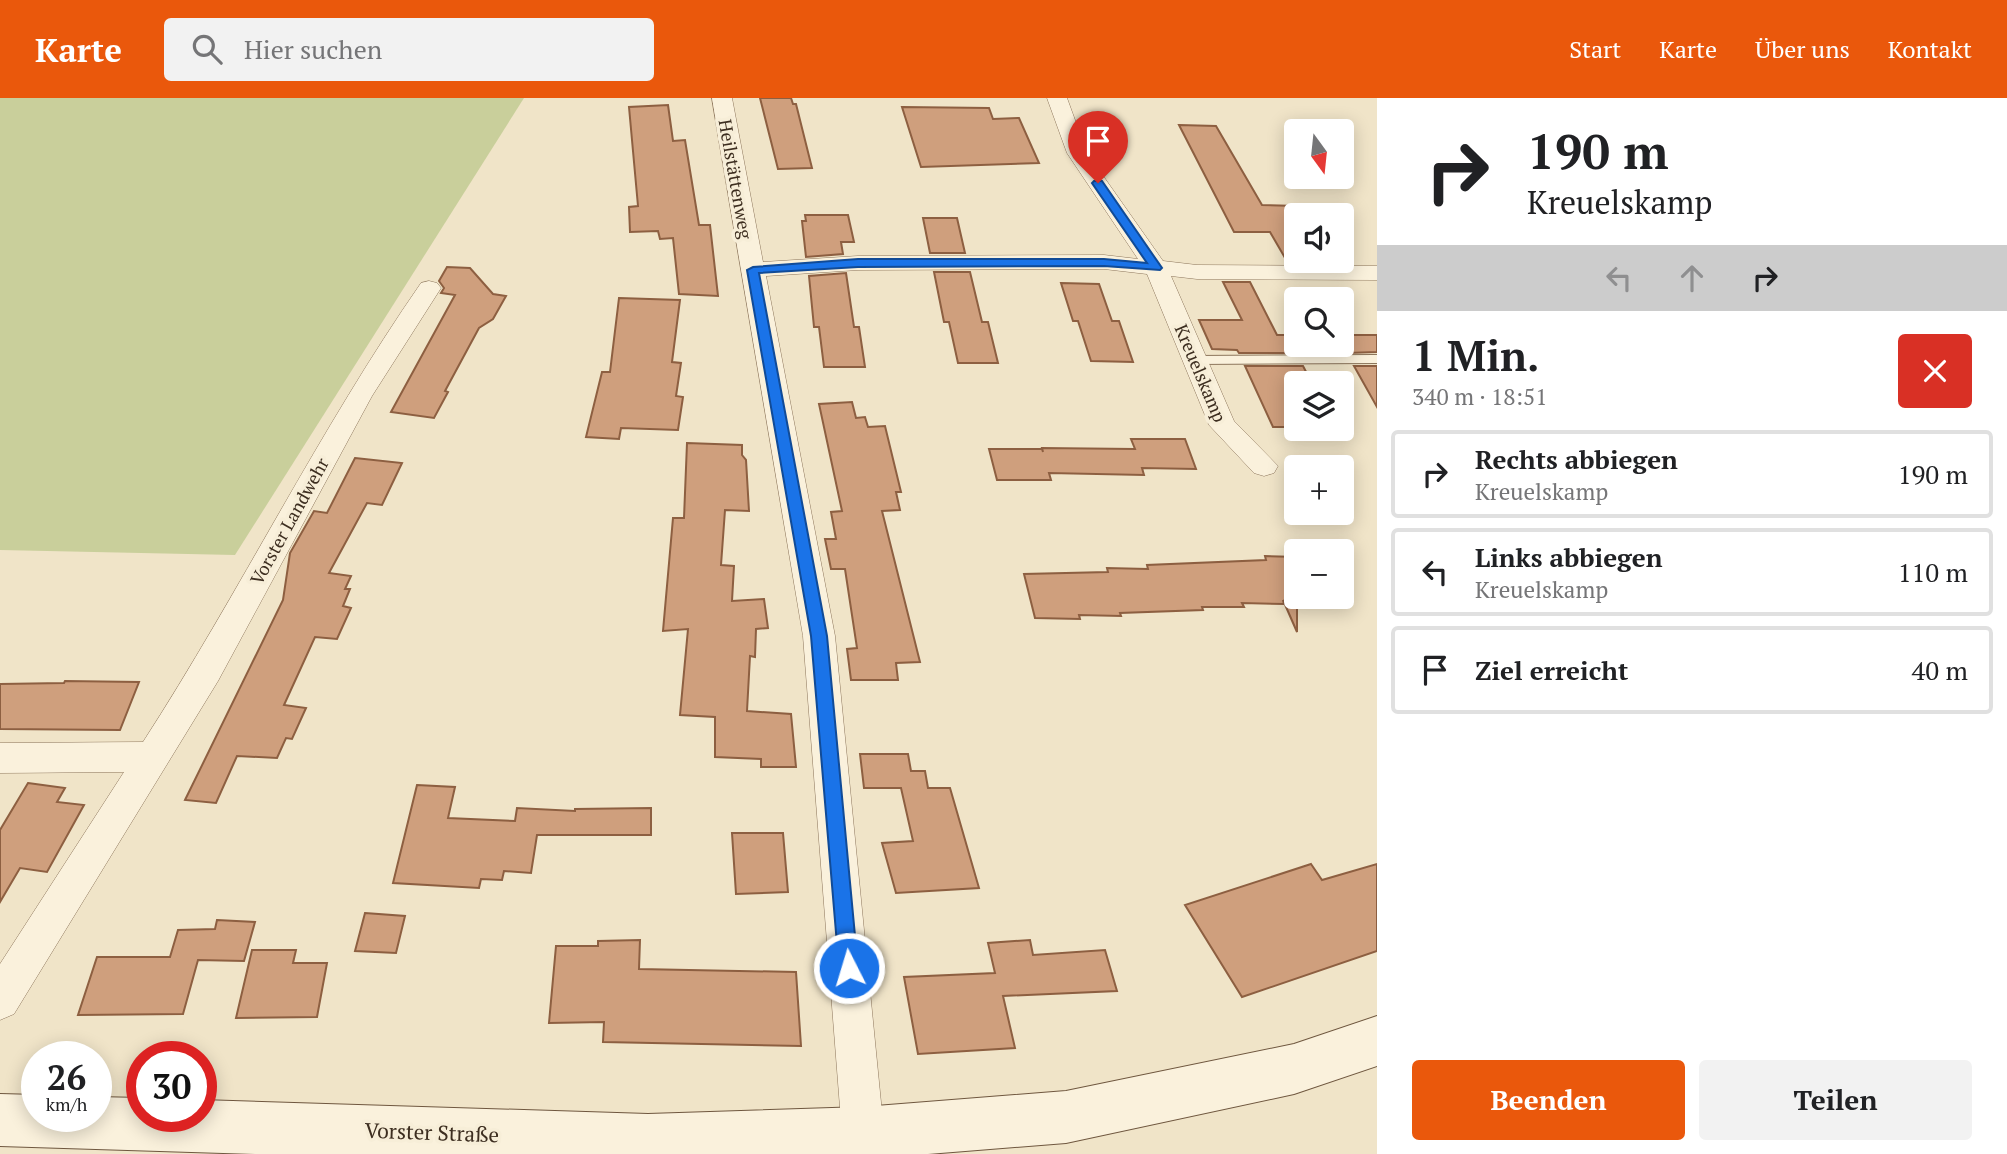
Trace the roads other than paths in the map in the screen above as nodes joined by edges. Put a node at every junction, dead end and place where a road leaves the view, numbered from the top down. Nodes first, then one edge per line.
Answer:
1 (722, 98) edge
2 (1057, 98) edge
3 (1156, 268) junction
4 (753, 270) junction
5 (1377, 274) edge
6 (429, 288) dead end
7 (1377, 359) edge
8 (1196, 360) junction
9 (1264, 466) dead end
10 (152, 757) junction
11 (0, 758) edge
12 (0, 1000) edge
13 (1376, 1045) edge
14 (0, 1119) edge
15 (863, 1133) junction
16 (550, 1144) edge

1 - 4 street, Heilstättenweg
2 - 3 street, Kreuelskamp
3 - 4 street
3 - 5 street
3 - 8 street, Kreuelskamp
4 - 15 street, Heilstättenweg
6 - 10 street, Vorster Landwehr
7 - 8 lane
8 - 9 street, Kreuelskamp
10 - 11 street
10 - 12 street, Vorster Landwehr
13 - 15 main road, Vorster Straße
14 - 16 main road, Vorster Straße
15 - 16 main road, Vorster Straße

